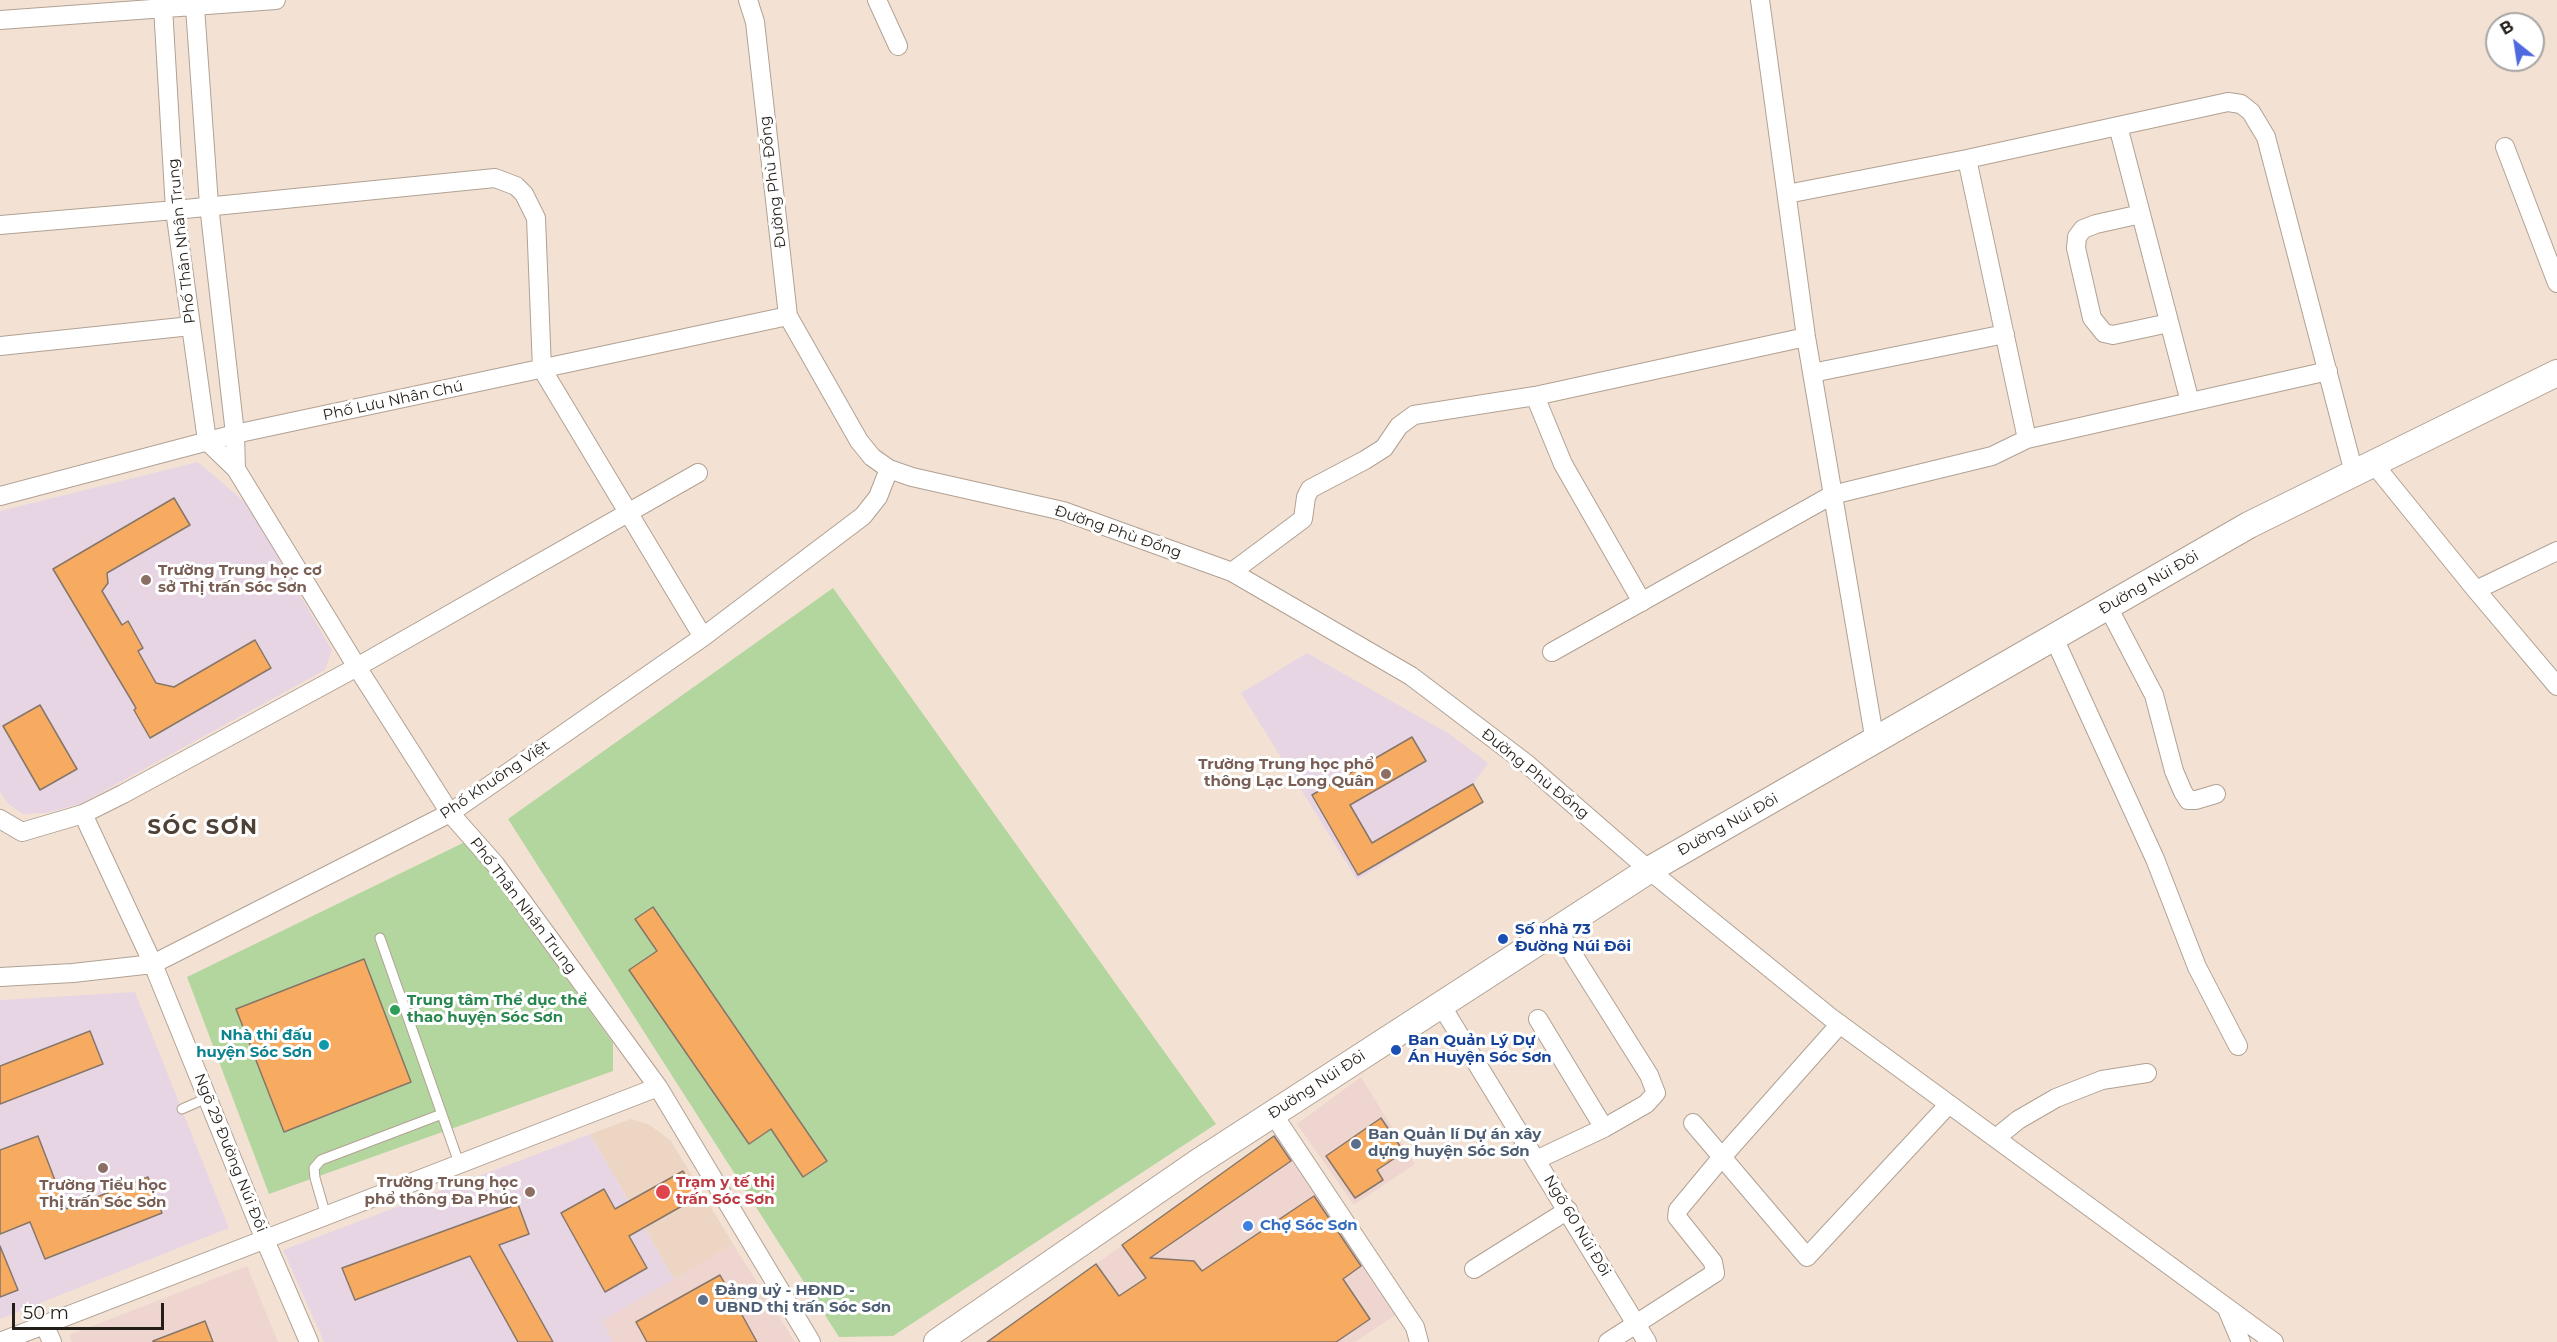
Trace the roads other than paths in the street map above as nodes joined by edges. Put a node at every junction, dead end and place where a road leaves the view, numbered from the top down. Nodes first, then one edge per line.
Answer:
1 (276, 0) edge
2 (748, 0) edge
3 (877, 0) edge
4 (1760, 0) edge
5 (193, 3) edge
6 (164, 4) edge
7 (0, 20) edge
8 (898, 46) dead end
9 (2118, 126) junction
10 (2505, 147) dead end
11 (1967, 159) junction
12 (1787, 194) junction
13 (209, 205) junction
14 (175, 210) junction
15 (2141, 214) junction
16 (0, 225) edge
17 (2557, 283) edge
18 (788, 316) junction
19 (2169, 323) junction
20 (191, 326) junction
21 (2005, 334) junction
22 (1806, 337) junction
23 (0, 346) edge
24 (543, 369) junction
25 (2328, 371) junction
26 (2557, 373) edge
27 (1812, 374) junction
28 (1535, 396) junction
29 (2190, 402) junction
30 (235, 434) junction
31 (2027, 439) junction
32 (207, 441) junction
33 (2363, 468) junction
34 (236, 469) junction
35 (889, 469) junction
36 (698, 473) dead end
37 (1832, 495) junction
38 (0, 496) edge
39 (629, 513) junction
40 (2557, 551) edge
41 (1232, 572) junction
42 (2476, 590) junction
43 (1642, 602) junction
44 (2108, 607) junction
45 (703, 637) junction
46 (2054, 638) junction
47 (1552, 652) dead end
48 (357, 667) junction
49 (2557, 686) edge
50 (1875, 742) junction
51 (2216, 794) dead end
52 (450, 813) junction
53 (83, 814) junction
54 (0, 819) edge
55 (1649, 870) junction
56 (1557, 929) junction
57 (380, 938) dead end
58 (153, 964) junction
59 (0, 977) edge
60 (1441, 1005) junction
61 (1538, 1019) dead end
62 (1840, 1024) junction
63 (2238, 1046) dead end
64 (2147, 1073) dead end
65 (658, 1087) junction
66 (207, 1098) junction
67 (1949, 1104) junction
68 (183, 1109) dead end
69 (442, 1114) junction
70 (1273, 1114) junction
71 (1693, 1123) dead end
72 (1604, 1128) junction
73 (1996, 1138) junction
74 (1722, 1157) junction
75 (1536, 1160) junction
76 (459, 1163) junction
77 (1568, 1210) junction
78 (326, 1216) junction
79 (265, 1240) junction
80 (1473, 1269) dead end
81 (2226, 1307) junction
82 (45, 1324) junction
83 (1636, 1325) junction
84 (0, 1342) edge
85 (52, 1342) edge
86 (309, 1342) edge
87 (811, 1342) edge
88 (937, 1342) edge
89 (1419, 1342) edge
90 (1608, 1342) edge
91 (1647, 1342) edge
92 (2241, 1342) edge
93 (2274, 1342) edge

1 - 5 street
2 - 18 street, Đường Phù Đổng
3 - 8 street
4 - 12 street
5 - 6 street
5 - 13 street, Phố Thân Nhân Trung
6 - 7 street
6 - 14 street, Phố Thân Nhân Trung
9 - 11 street
9 - 15 street
9 - 25 street
10 - 17 street
11 - 12 street
11 - 21 street
12 - 22 street
13 - 14 street
13 - 24 street
13 - 30 street, Phố Thân Nhân Trung
14 - 16 street
14 - 20 street, Phố Thân Nhân Trung
15 - 19 street
15 - 19 street
18 - 24 street, Phố Lưu Nhân Chú
18 - 35 street, Đường Phù Đổng
19 - 29 street
20 - 23 street
20 - 32 street, Phố Thân Nhân Trung
21 - 27 street
21 - 31 street
22 - 27 street
22 - 28 street
24 - 30 street, Phố Lưu Nhân Chú
24 - 39 street
25 - 29 street
25 - 33 street
26 - 33 main road, Đường Núi Đôi
27 - 37 street
28 - 41 street
28 - 43 street
29 - 31 street
30 - 32 street, Phố Lưu Nhân Chú
30 - 34 street, Phố Thân Nhân Trung
31 - 37 street
32 - 34 street, Phố Thân Nhân Trung
32 - 38 street, Phố Lưu Nhân Chú
33 - 42 street
33 - 44 main road, Đường Núi Đôi
34 - 48 street, Phố Thân Nhân Trung
35 - 41 street, Đường Phù Đổng
35 - 45 street, Phố Khuông Việt
36 - 39 street
37 - 43 street
37 - 50 street
39 - 45 street
39 - 48 street
40 - 42 street
41 - 55 street, Đường Phù Đổng
42 - 49 street
43 - 47 street
44 - 46 main road, Đường Núi Đôi
44 - 51 street
45 - 52 street, Phố Khuông Việt
46 - 50 main road, Đường Núi Đôi
46 - 63 street
48 - 52 street, Phố Thân Nhân Trung
48 - 53 street
50 - 55 main road, Đường Núi Đôi
52 - 58 street, Phố Khuông Việt
52 - 65 street, Phố Thân Nhân Trung
53 - 54 street
53 - 58 street, Ngõ 29 Đường Núi Đôi
55 - 56 main road, Đường Núi Đôi
55 - 62 street, Đường Phù Đổng
56 - 60 main road, Đường Núi Đôi
56 - 72 street
57 - 69 lane
58 - 59 street, Phố Khuông Việt
58 - 66 street, Ngõ 29 Đường Núi Đôi
60 - 70 main road, Đường Núi Đôi
60 - 75 street, Ngõ 60 Núi Đôi
61 - 72 street
62 - 67 street, Đường Phù Đổng
62 - 74 street
64 - 73 street
65 - 76 street
65 - 87 street, Phố Thân Nhân Trung
66 - 68 lane
66 - 79 street, Ngõ 29 Đường Núi Đôi
67 - 73 street, Đường Phù Đổng
67 - 74 street
69 - 76 lane
69 - 78 lane
70 - 88 main road, Đường Núi Đôi
70 - 89 street
71 - 74 street
72 - 75 street
73 - 81 street, Đường Phù Đổng
74 - 83 street
75 - 77 street, Ngõ 60 Núi Đôi
76 - 78 street
77 - 80 street
77 - 83 street, Ngõ 60 Núi Đôi
78 - 79 street
79 - 82 street
79 - 86 street, Ngõ 29 Đường Núi Đôi
81 - 92 street
81 - 93 street, Đường Phù Đổng
82 - 84 street
82 - 85 street
83 - 90 street
83 - 91 street, Ngõ 60 Núi Đôi

